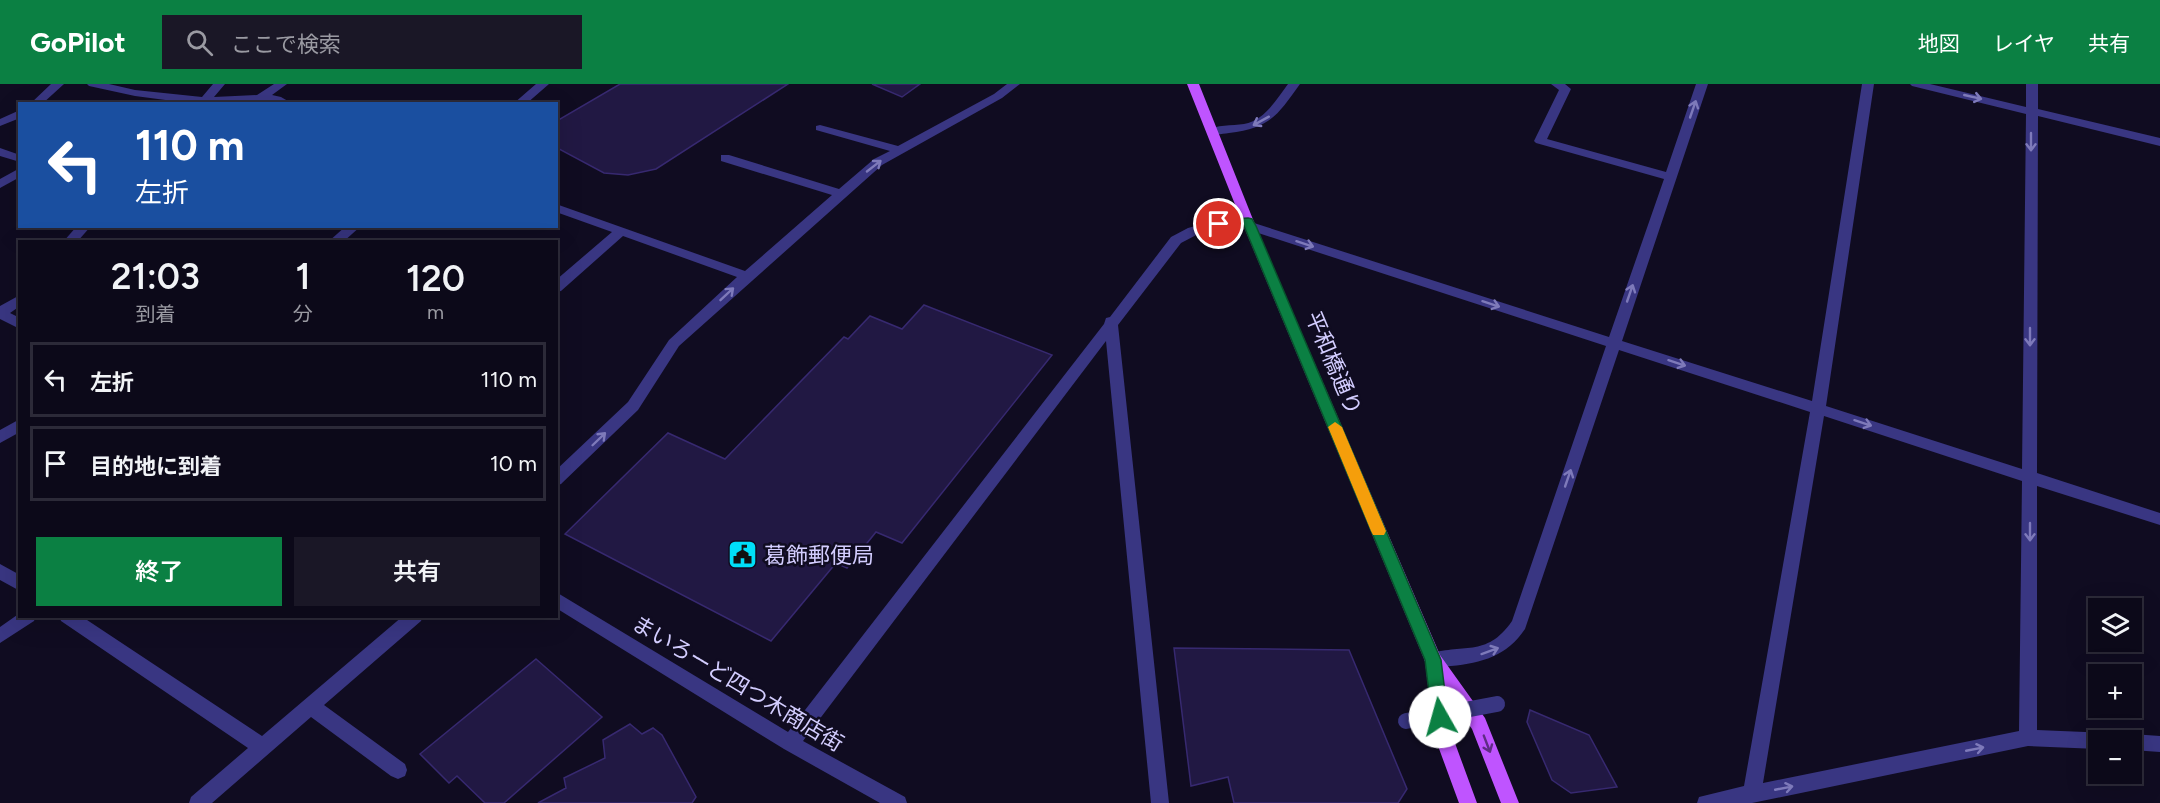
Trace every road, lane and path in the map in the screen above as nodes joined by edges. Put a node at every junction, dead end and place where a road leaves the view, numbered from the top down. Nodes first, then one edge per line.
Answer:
1 (58, 84) edge
2 (93, 84) edge
3 (165, 84) edge
4 (219, 84) edge
5 (281, 84) edge
6 (543, 84) edge
7 (1014, 84) edge
8 (1193, 84) edge
9 (1294, 84) edge
10 (1557, 84) edge
11 (1702, 84) edge
12 (1868, 84) edge
13 (1916, 84) edge
14 (2032, 84) edge
15 (135, 93) junction
16 (151, 93) junction
17 (260, 98) junction
18 (37, 102) edge
19 (123, 102) edge
20 (199, 102) edge
21 (205, 102) edge
22 (215, 102) edge
23 (284, 102) edge
24 (520, 102) edge
25 (2031, 111) junction
26 (18, 114) edge
27 (0, 123) edge
28 (820, 128) dead end
29 (1213, 131) junction
30 (2160, 142) edge
31 (900, 150) junction
32 (0, 152) edge
33 (18, 158) edge
34 (725, 158) dead end
35 (18, 173) edge
36 (1670, 177) junction
37 (0, 184) edge
38 (841, 194) junction
39 (558, 209) edge
40 (1249, 224) junction
41 (83, 228) edge
42 (352, 228) edge
43 (621, 231) junction
44 (71, 240) edge
45 (337, 240) edge
46 (747, 276) junction
47 (558, 286) edge
48 (18, 300) edge
49 (0, 313) edge
50 (1112, 321) junction
51 (18, 323) edge
52 (1613, 343) junction
53 (1818, 408) junction
54 (18, 425) edge
55 (0, 437) edge
56 (558, 478) edge
57 (2030, 478) junction
58 (2160, 519) edge
59 (0, 571) edge
60 (18, 584) edge
61 (558, 600) edge
62 (25, 618) edge
63 (69, 618) edge
64 (413, 618) edge
65 (0, 636) edge
66 (1433, 660) junction
67 (1497, 704) dead end
68 (312, 707) junction
69 (1406, 721) dead end
70 (2028, 738) junction
71 (2088, 740) edge
72 (790, 743) junction
73 (2142, 743) edge
74 (2160, 744) edge
75 (264, 748) junction
76 (398, 770) dead end
77 (1752, 794) junction
78 (198, 803) edge
79 (898, 803) edge
80 (1160, 803) edge
81 (1468, 803) edge
82 (1510, 803) edge
83 (1706, 803) edge

1 - 18 street
2 - 15 street
3 - 16 street
4 - 21 street
5 - 17 street
6 - 24 street
7 - 31 street
8 - 29 main road, 平和橋通り
9 -> 29 street
10 - 36 street
36 -> 11 street
12 - 53 street
13 -> 25 street
14 - 25 street
15 - 16 street
15 - 19 street
16 - 20 street
17 - 22 street
17 - 23 street
25 - 30 street
25 -> 57 street
26 - 27 street
28 - 31 street
29 - 40 main road, 平和橋通り
38 -> 31 street
32 - 33 street
34 - 38 street
35 - 37 street
52 -> 36 street
38 - 46 street
39 - 43 street
40 - 50 street
40 -> 52 street
40 - 66 main road, 平和橋通り
41 - 44 street
42 - 45 street
43 - 46 street
43 - 47 street
56 -> 46 street
48 - 49 street
49 - 51 street
50 - 72 street
50 - 80 street
52 -> 53 street
66 -> 52 street
53 -> 57 street
53 - 77 street
54 - 55 street
57 - 58 street
57 -> 70 street
59 - 60 street
61 - 72 street, まいろーど四つ木商店街
62 - 65 street
63 - 75 street
64 - 68 street
66 - 81 main road, 平和橋通り
66 -> 82 main road, 平和橋通り
67 - 69 street, bridge
68 - 75 street
68 - 76 street
70 - 71 street
77 -> 70 street
72 - 79 street, まいろーど四つ木商店街
73 - 74 street
75 - 78 street
77 - 83 street

